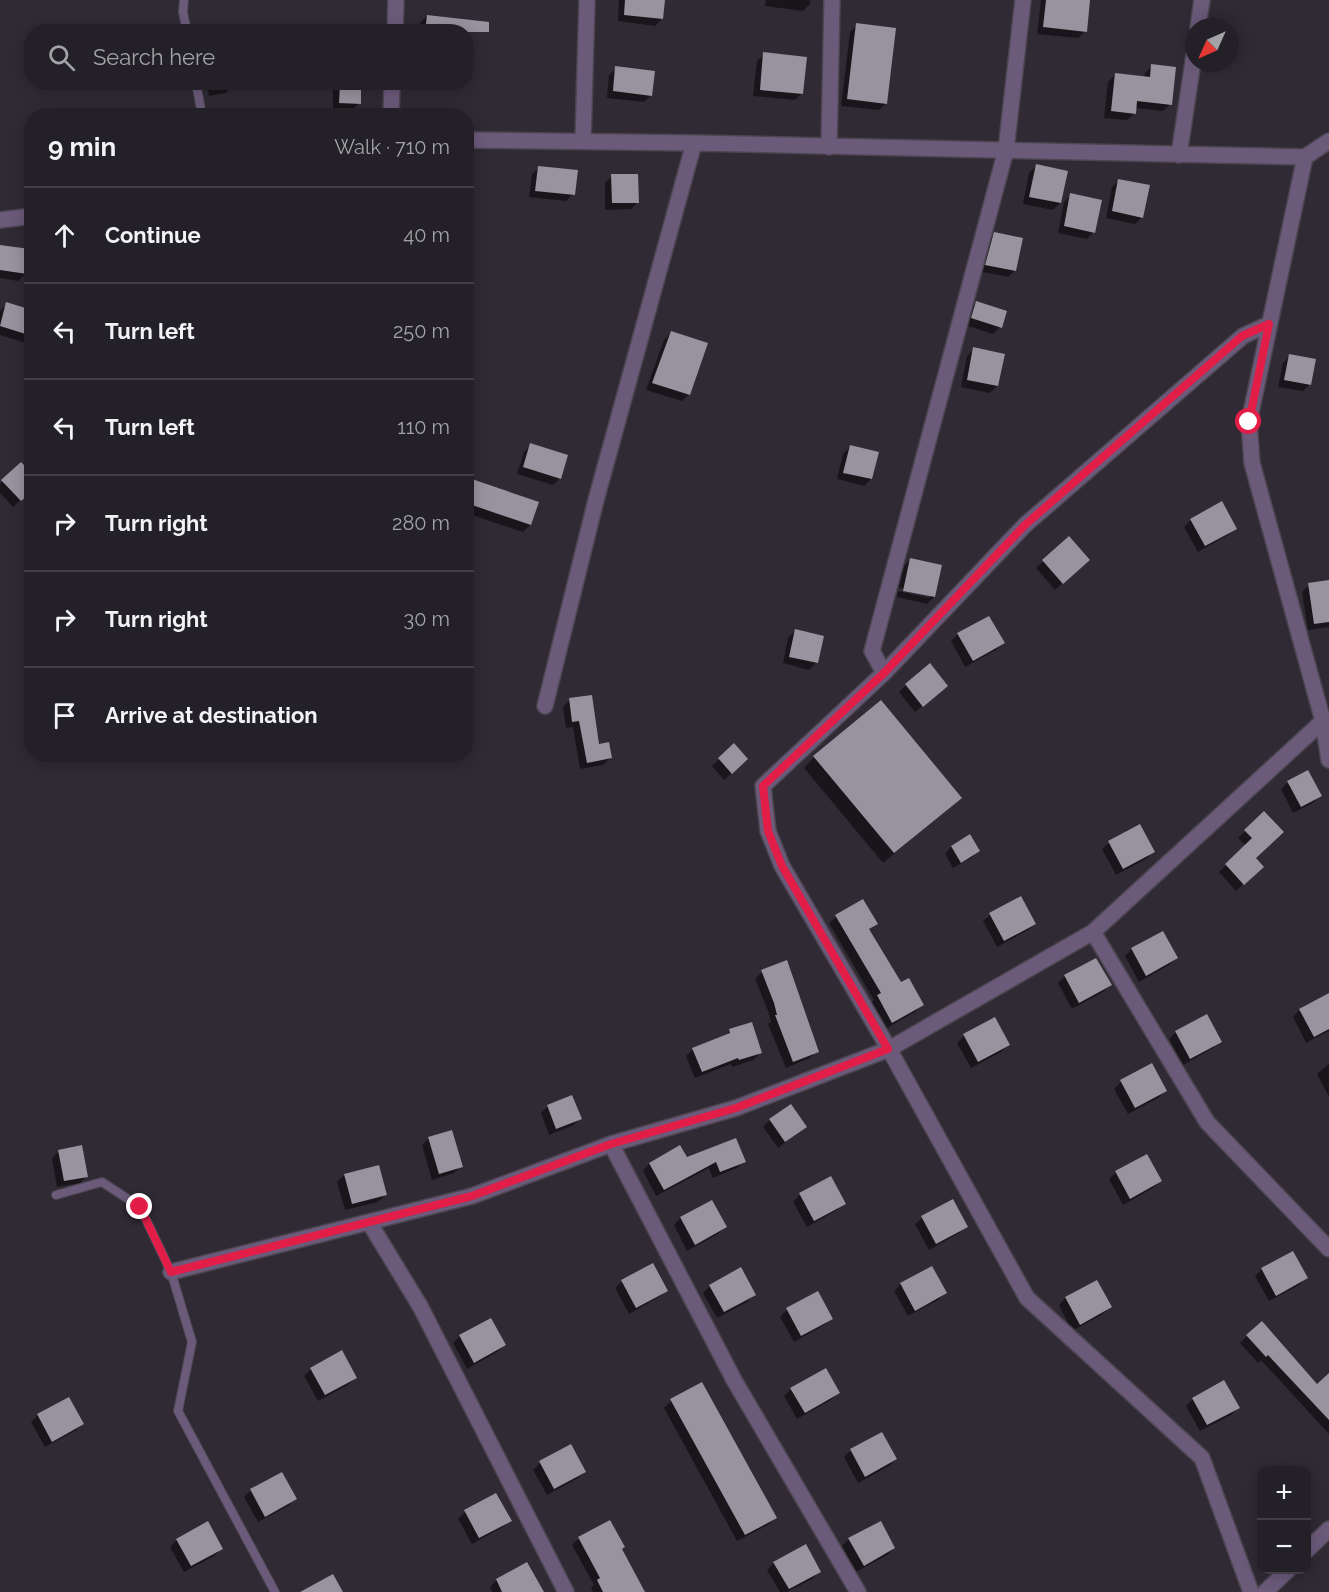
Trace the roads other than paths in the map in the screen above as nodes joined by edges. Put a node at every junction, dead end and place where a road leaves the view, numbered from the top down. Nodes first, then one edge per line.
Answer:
1 (184, 0) edge
2 (396, 0) edge
3 (587, 0) edge
4 (832, 0) edge
5 (1023, 0) edge
6 (1202, 0) edge
7 (1199, 18) edge
8 (185, 24) edge
9 (395, 24) edge
10 (1191, 72) edge
11 (197, 90) edge
12 (392, 90) edge
13 (201, 108) edge
14 (391, 108) edge
15 (474, 140) edge
16 (583, 141) junction
17 (1329, 141) edge
18 (694, 143) junction
19 (829, 147) junction
20 (1006, 150) junction
21 (1179, 155) junction
22 (1305, 157) junction
23 (24, 217) edge
24 (0, 220) edge
25 (1269, 324) junction
26 (884, 673) junction
27 (545, 706) dead end
28 (1326, 720) edge
29 (1329, 760) edge
30 (1093, 932) junction
31 (888, 1049) junction
32 (611, 1144) junction
33 (56, 1195) dead end
34 (369, 1222) junction
35 (1329, 1249) edge
36 (171, 1272) junction
37 (1329, 1529) edge
38 (1311, 1546) edge
39 (1283, 1574) edge
40 (275, 1592) edge
41 (566, 1592) edge
42 (858, 1592) edge
43 (1251, 1592) edge
44 (1265, 1592) edge

1 - 8 lane
2 - 9 street
3 - 16 street
4 - 19 street
5 - 20 street
6 - 7 street
10 - 21 street
11 - 13 lane
12 - 14 street
15 - 16 street
16 - 18 street
17 - 22 street
18 - 19 street
18 - 27 street
19 - 20 street
20 - 21 street
20 - 26 street
21 - 22 street
22 - 25 street
23 - 24 street
25 - 26 street
25 - 28 street
26 - 31 street
28 - 29 street
28 - 30 street
30 - 31 street
30 - 35 street
31 - 32 street
31 - 43 street
32 - 34 street
32 - 42 street
33 - 36 lane
34 - 36 street
34 - 41 street
36 - 40 lane
37 - 38 street
39 - 44 street

